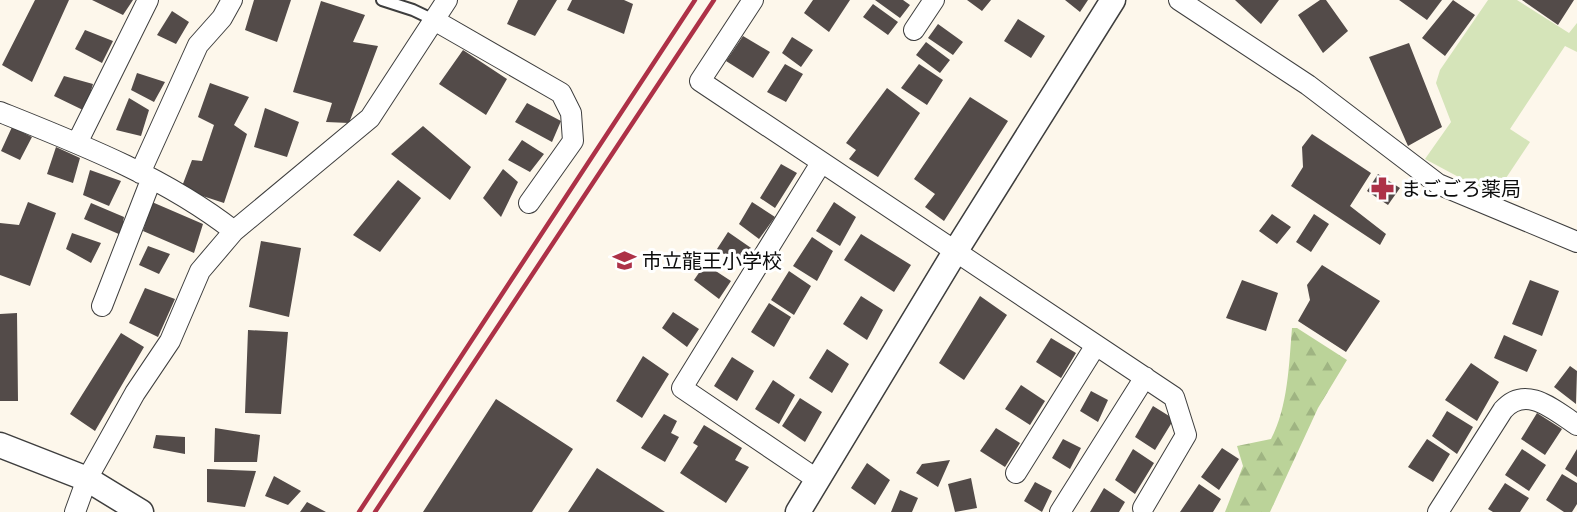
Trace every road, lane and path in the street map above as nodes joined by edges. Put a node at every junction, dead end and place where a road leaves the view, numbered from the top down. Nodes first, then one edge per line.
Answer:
1 (148, 0) edge
2 (232, 0) edge
3 (382, 0) edge
4 (447, 0) edge
5 (753, 0) edge
6 (934, 0) edge
7 (1113, 0) edge
8 (1179, 0) edge
9 (434, 20) junction
10 (914, 30) dead end
11 (0, 112) edge
12 (78, 143) junction
13 (821, 163) junction
14 (145, 176) junction
15 (529, 203) dead end
16 (234, 231) junction
17 (1577, 242) edge
18 (955, 252) junction
19 (102, 306) dead end
20 (1096, 345) junction
21 (1145, 377) junction
22 (1577, 425) edge
23 (0, 445) edge
24 (1016, 473) dead end
25 (87, 479) junction
26 (818, 480) junction
27 (1143, 508) dead end
28 (75, 512) edge
29 (141, 512) edge
30 (798, 512) edge
31 (1060, 512) edge
32 (1438, 512) edge

1 - 12 street
2 - 14 street
3 - 9 lane
4 - 9 street
5 - 13 street
6 - 10 street
7 - 18 street
8 - 17 street
9 - 15 street
9 - 16 street
11 - 12 street
12 - 14 street
13 - 18 street
13 - 26 street
14 - 16 street
14 - 19 street
16 - 25 street
18 - 20 street
18 - 26 street
20 - 21 street
20 - 24 street
21 - 27 street
21 - 31 street
22 - 32 street
23 - 25 street
25 - 28 street
25 - 29 street
26 - 30 street

